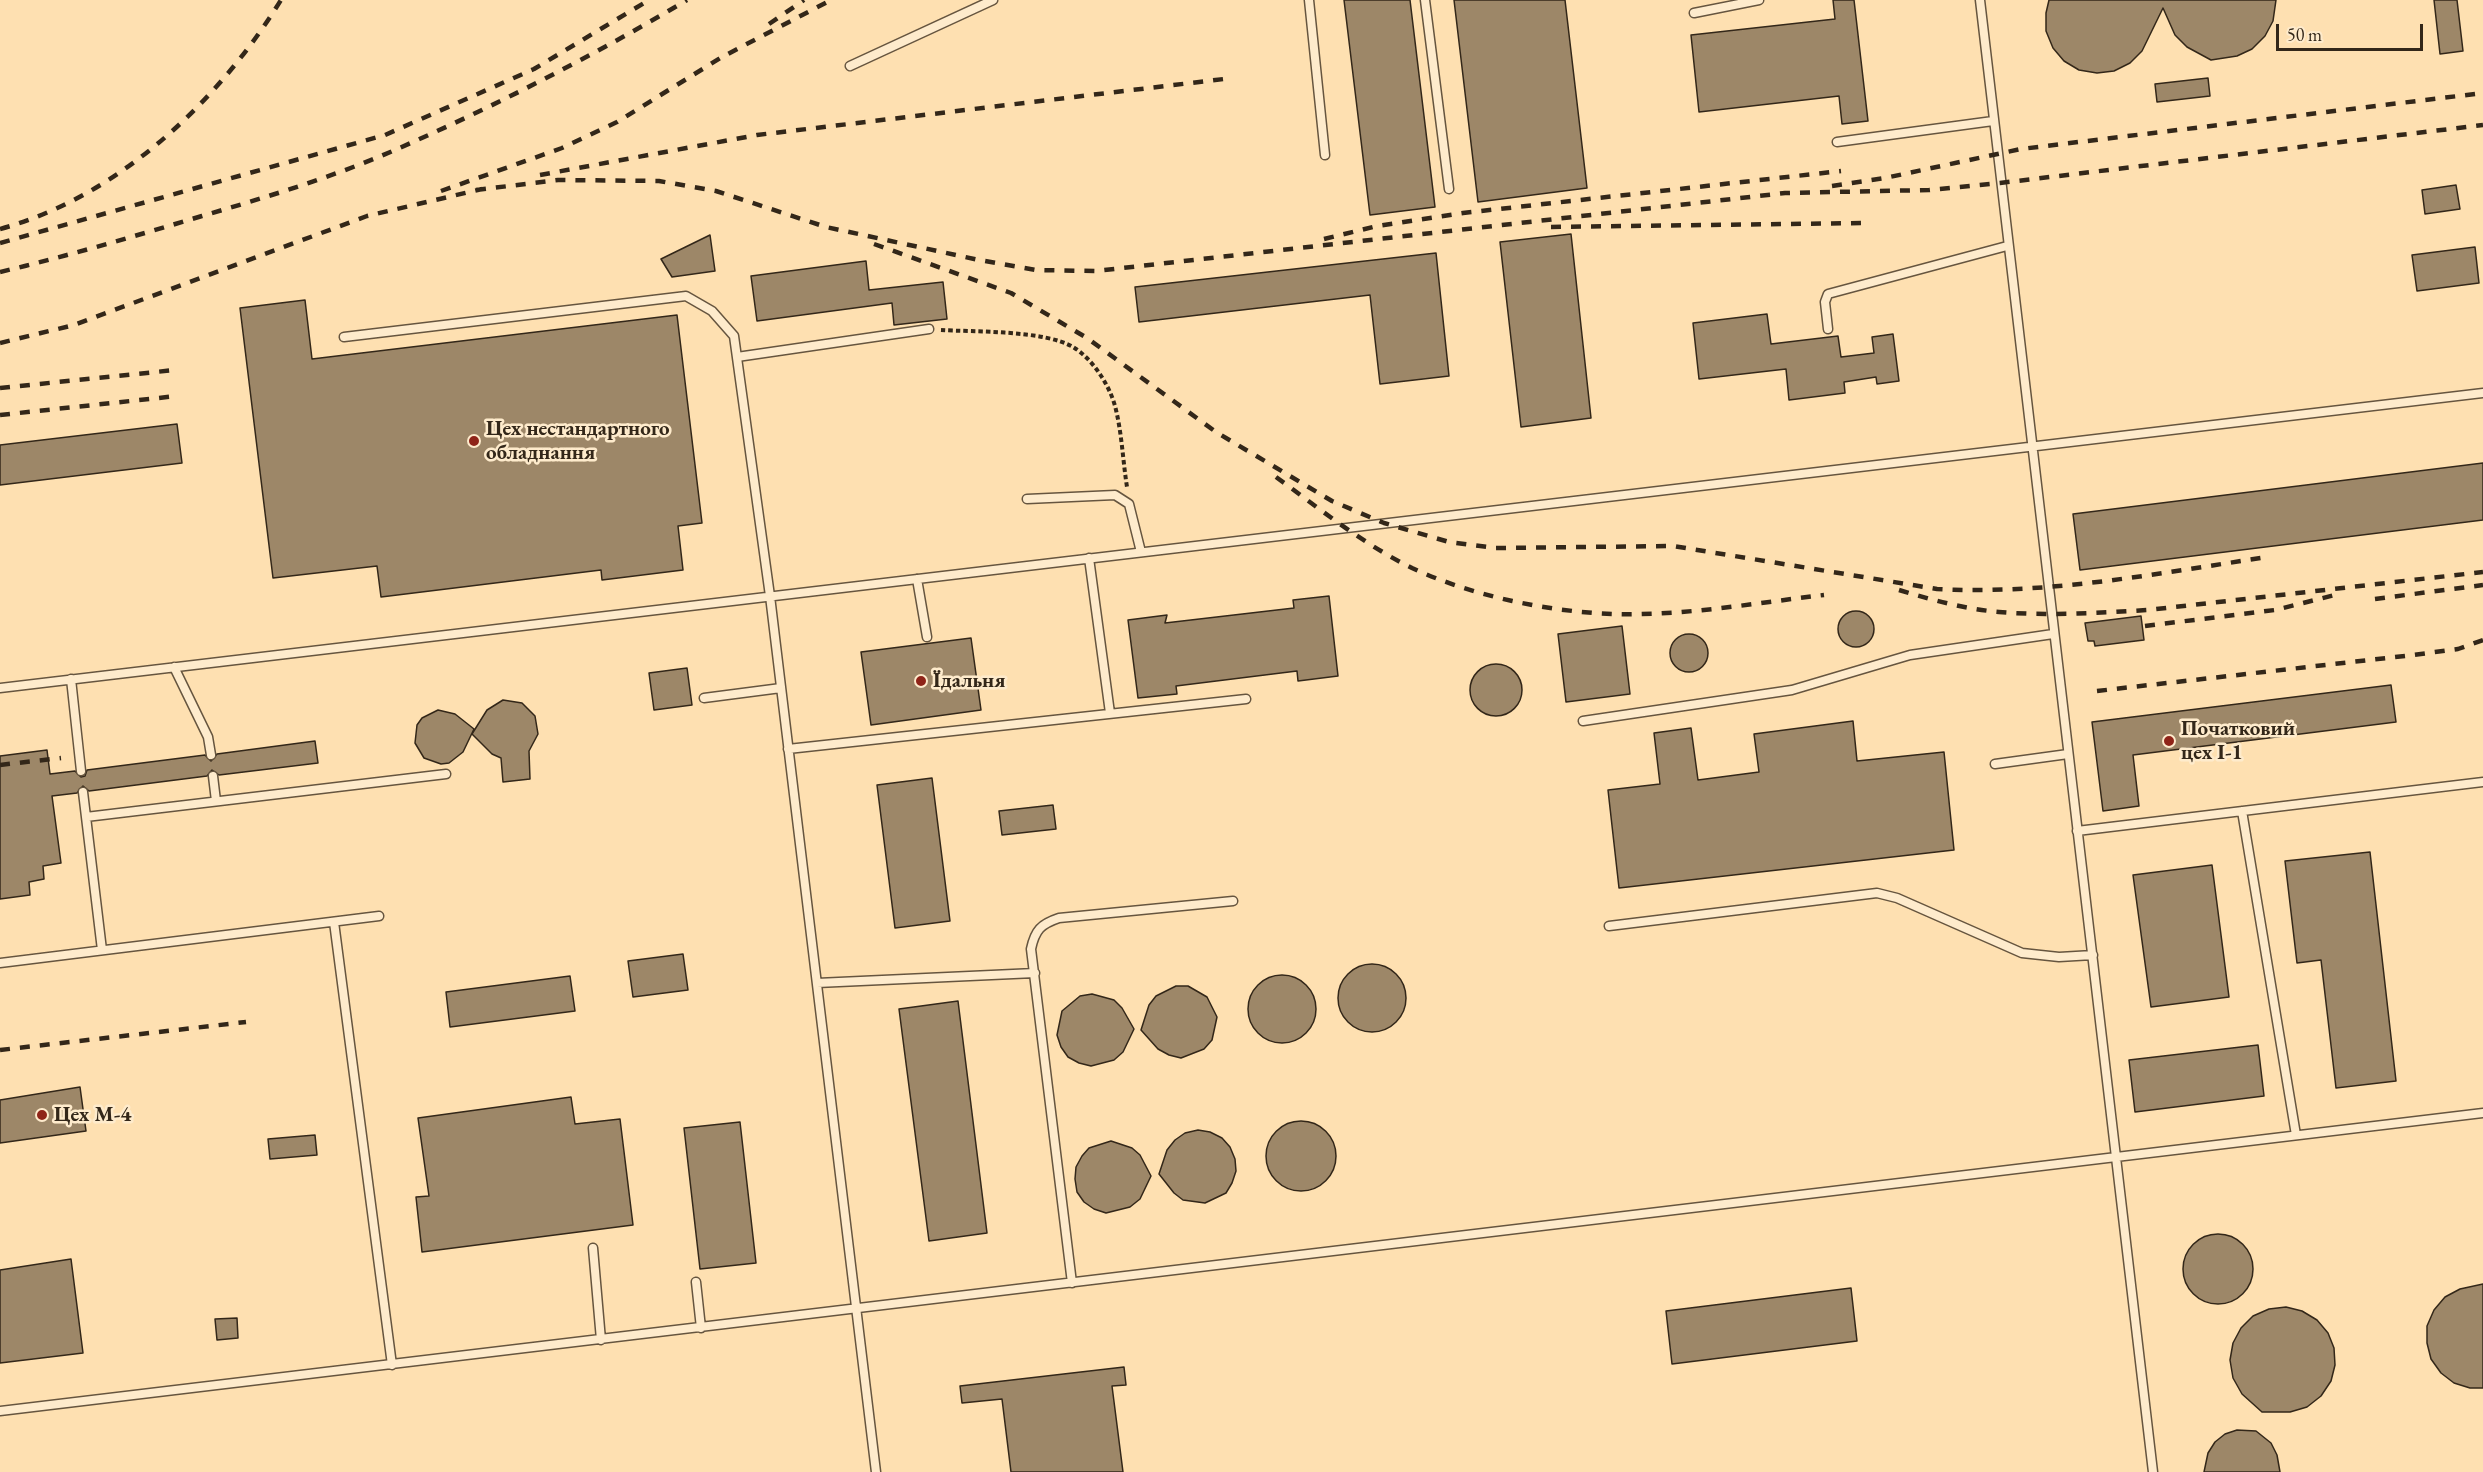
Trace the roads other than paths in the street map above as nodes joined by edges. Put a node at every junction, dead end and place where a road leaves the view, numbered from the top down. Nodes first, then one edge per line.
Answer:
1 (993, 0) edge
2 (1309, 0) edge
3 (1425, 0) edge
4 (1759, 0) edge
5 (1980, 0) edge
6 (1694, 13) dead end
7 (850, 66) dead end
8 (1994, 121) junction
9 (1837, 142) dead end
10 (1325, 155) dead end
11 (1449, 189) dead end
12 (2007, 246) junction
13 (928, 329) road end
14 (1828, 329) dead end
15 (344, 337) dead end
16 (737, 357) junction
17 (2483, 393) edge
18 (2030, 447) junction
19 (1027, 499) dead end
20 (1142, 552) junction
21 (1089, 558) junction
22 (917, 579) junction
23 (770, 596) junction
24 (2053, 634) junction
25 (927, 637) dead end
26 (174, 667) junction
27 (71, 680) junction
28 (0, 688) edge
29 (781, 688) junction
30 (704, 698) dead end
31 (1246, 699) dead end
32 (1110, 714) junction
33 (1583, 721) dead end
34 (788, 749) junction
35 (2068, 754) junction
36 (211, 755) dead end
37 (1995, 764) dead end
38 (81, 771) dead end
39 (446, 774) dead end
40 (213, 776) dead end
41 (2483, 782) edge
42 (83, 792) dead end
43 (216, 801) junction
44 (2242, 811) junction
45 (86, 817) junction
46 (2077, 831) junction
47 (1233, 901) dead end
48 (379, 916) dead end
49 (334, 922) junction
50 (1610, 926) dead end
51 (102, 950) junction
52 (2093, 955) junction
53 (0, 963) edge
54 (1035, 973) junction
55 (817, 983) junction
56 (2483, 1113) edge
57 (2296, 1135) junction
58 (2117, 1156) junction
59 (593, 1248) dead end
60 (696, 1282) dead end
61 (1072, 1283) junction
62 (856, 1310) junction
63 (701, 1328) junction
64 (601, 1340) junction
65 (392, 1365) junction
66 (0, 1411) edge
67 (876, 1472) edge
68 (2153, 1472) edge

1 - 7 lane
2 - 10 lane
3 - 11 lane
4 - 6 lane
5 - 8 lane
8 - 9 lane
8 - 12 lane
12 - 14 lane
12 - 18 lane
13 - 16 lane
15 - 16 lane
16 - 23 lane
17 - 18 lane
18 - 20 lane
18 - 24 lane
19 - 20 lane
20 - 21 lane
21 - 22 lane
21 - 32 lane
22 - 23 lane
22 - 25 lane
23 - 26 lane
23 - 29 lane
24 - 33 lane
24 - 35 lane
26 - 27 lane
26 - 36 lane
27 - 28 lane
27 - 38 lane
29 - 30 lane
29 - 34 lane
31 - 32 lane
32 - 34 lane
34 - 55 lane
35 - 37 lane
35 - 46 lane
39 - 43 lane
40 - 43 lane
41 - 44 lane
42 - 45 lane
43 - 45 lane
44 - 46 lane
44 - 57 lane
45 - 51 lane
46 - 52 lane
47 - 54 lane
48 - 49 lane
49 - 51 lane
49 - 65 lane
50 - 52 lane
51 - 53 lane
52 - 58 lane
54 - 55 lane
54 - 61 lane
55 - 62 lane
56 - 57 lane
57 - 58 lane
58 - 61 lane
58 - 68 lane
59 - 64 lane
60 - 63 lane
61 - 62 lane
62 - 63 lane
62 - 67 lane
63 - 64 lane
64 - 65 lane
65 - 66 lane

